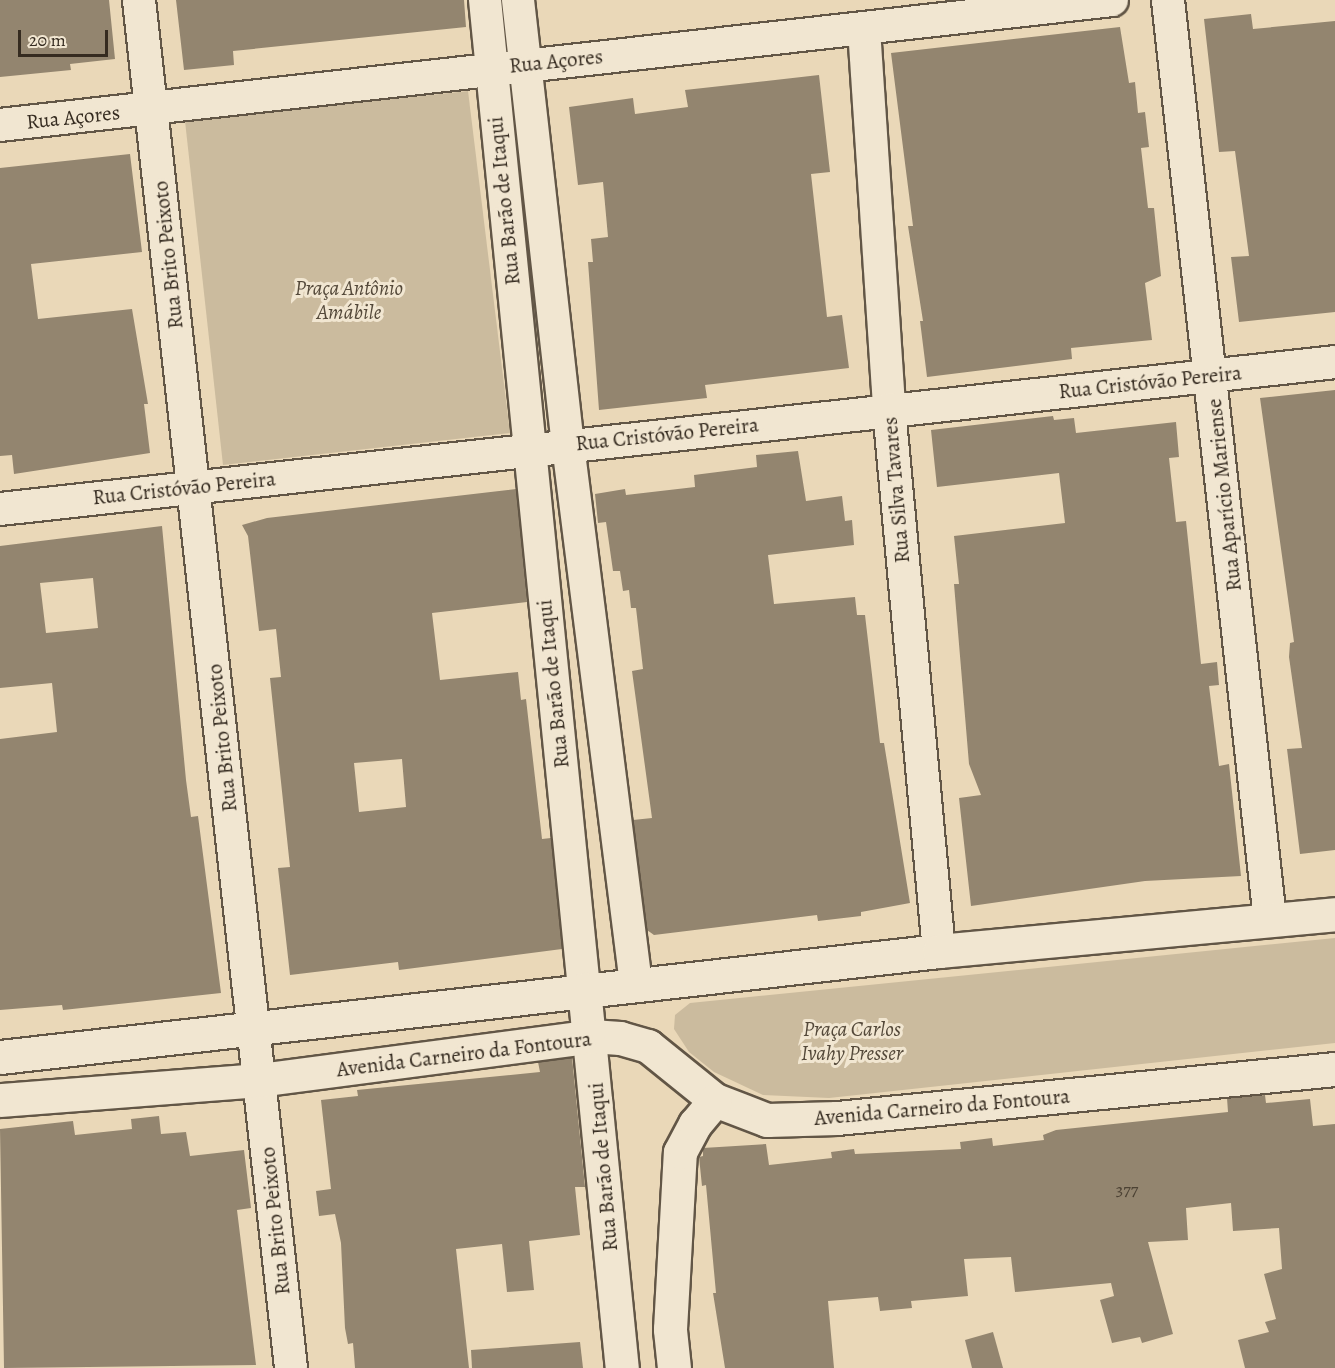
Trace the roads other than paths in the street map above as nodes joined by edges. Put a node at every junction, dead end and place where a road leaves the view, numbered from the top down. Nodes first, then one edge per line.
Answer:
1 (139, 0) edge
2 (485, 0) edge
3 (518, 0) edge
4 (1112, 0) edge
5 (1168, 0) edge
6 (864, 29) junction
7 (524, 65) junction
8 (491, 69) junction
9 (152, 109) junction
10 (0, 125) edge
11 (1335, 362) edge
12 (1211, 375) junction
13 (889, 409) junction
14 (568, 445) junction
15 (529, 449) junction
16 (194, 488) junction
17 (0, 509) edge
18 (601, 704) junction
19 (556, 708) junction
20 (1335, 914) edge
21 (1270, 919) junction
22 (939, 951) junction
23 (636, 984) junction
24 (584, 989) junction
25 (254, 1031) junction
26 (591, 1036) junction
27 (0, 1057) edge
28 (1335, 1069) edge
29 (260, 1080) junction
30 (0, 1100) edge
31 (715, 1100) junction
32 (291, 1368) edge
33 (622, 1368) edge
34 (674, 1368) edge

1 - 9 street, Rua Brito Peixoto
2 - 8 street, Rua Barão de Itaqui
3 - 7 street, Rua Barão de Itaqui
4 - 6 street, Rua Açores
5 - 12 street, Rua Aparício Mariense
6 - 7 street, Rua Açores
6 - 13 street, Rua Silva Tavares
7 - 8 street, Rua Açores
7 - 14 street, Rua Barão de Itaqui
8 - 9 street, Rua Açores
8 - 15 street, Rua Barão de Itaqui
9 - 10 street, Rua Açores
9 - 16 street, Rua Brito Peixoto
11 - 12 street, Rua Cristóvão Pereira
12 - 13 street, Rua Cristóvão Pereira
12 - 21 street, Rua Aparício Mariense
13 - 14 street, Rua Cristóvão Pereira
13 - 22 street, Rua Silva Tavares
14 - 15 street, Rua Cristóvão Pereira
14 - 18 street, Rua Barão de Itaqui
15 - 16 street, Rua Cristóvão Pereira
15 - 19 street, Rua Barão de Itaqui
16 - 17 street, Rua Cristóvão Pereira
16 - 25 street, Rua Brito Peixoto
18 - 19 street
18 - 23 street, Rua Barão de Itaqui
19 - 24 street, Rua Barão de Itaqui
20 - 21 main road
21 - 22 main road
22 - 23 main road
23 - 24 main road
24 - 25 main road
24 - 26 main road, Rua Barão de Itaqui
25 - 27 main road
25 - 29 street, Rua Brito Peixoto
26 - 29 main road, Avenida Carneiro da Fontoura
26 - 31 main road, Avenida Carneiro da Fontoura
26 - 33 main road, Rua Barão de Itaqui
28 - 31 main road, Avenida Carneiro da Fontoura
29 - 30 main road, Avenida Carneiro da Fontoura
29 - 32 street, Rua Brito Peixoto
31 - 34 main road

